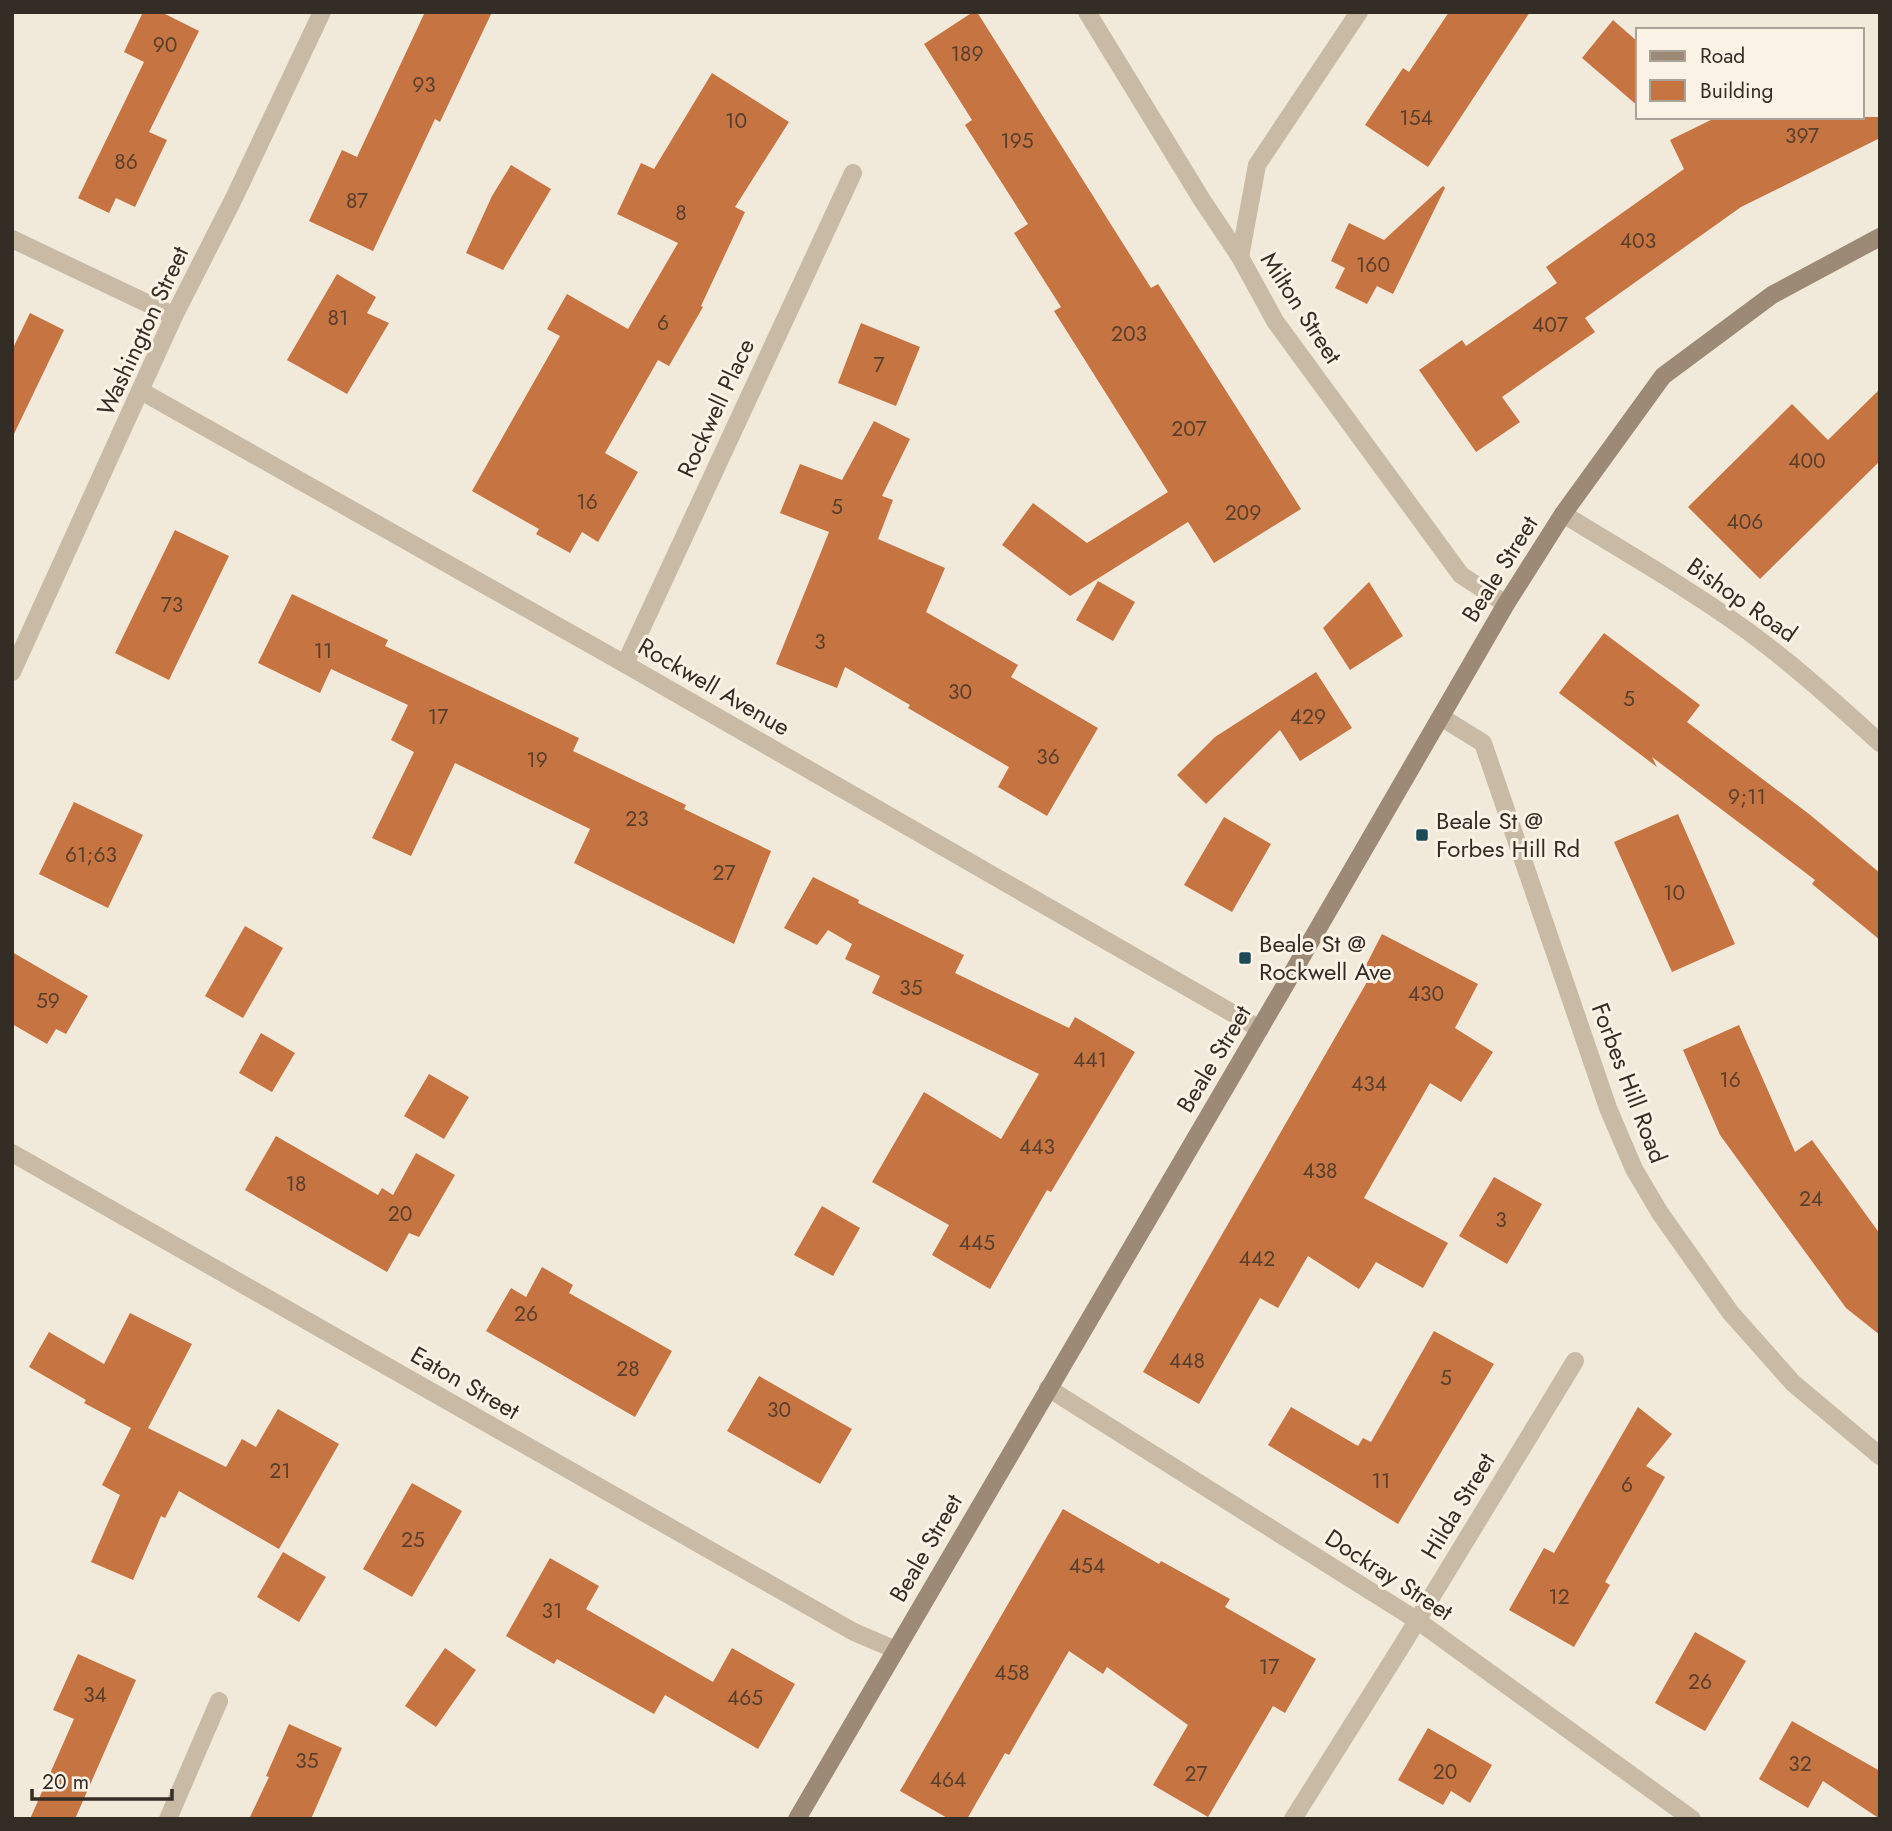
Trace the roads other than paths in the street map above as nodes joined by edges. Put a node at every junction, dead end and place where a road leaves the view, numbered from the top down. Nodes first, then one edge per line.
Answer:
1 (322, 12) edge
2 (1087, 12) edge
3 (1359, 12) edge
4 (853, 173) dead end
5 (1880, 237) edge
6 (12, 239) edge
7 (1240, 257) junction
8 (174, 316) junction
9 (141, 391) junction
10 (1563, 514) junction
11 (1506, 604) junction
12 (625, 664) junction
13 (12, 671) edge
14 (1441, 717) junction
15 (1880, 743) edge
16 (1260, 1029) junction
17 (12, 1153) edge
18 (1574, 1360) dead end
19 (1048, 1388) junction
20 (1880, 1456) edge
21 (1418, 1621) junction
22 (896, 1650) junction
23 (219, 1701) dead end
24 (168, 1819) edge
25 (797, 1819) edge
26 (1293, 1819) edge
27 (1692, 1819) edge

1 - 8 street, Washington Street
2 - 7 street, Milton Street
3 - 7 street
4 - 12 street, Rockwell Place
5 - 10 main road, Beale Street
6 - 8 street
7 - 11 street, Milton Street
8 - 9 street, Washington Street
9 - 12 street, Rockwell Avenue
9 - 13 street, Washington Street
10 - 11 main road, Beale Street
10 - 15 street, Bishop Road
11 - 14 main road, Beale Street
12 - 16 street, Rockwell Avenue
14 - 16 main road, Beale Street
14 - 20 street, Forbes Hill Road
16 - 19 main road, Beale Street
17 - 22 street, Eaton Street
18 - 21 street, Hilda Street
19 - 21 street, Dockray Street
19 - 22 main road, Beale Street
21 - 26 street, Hilda Street
21 - 27 street, Dockray Street
22 - 25 main road, Beale Street
23 - 24 street

